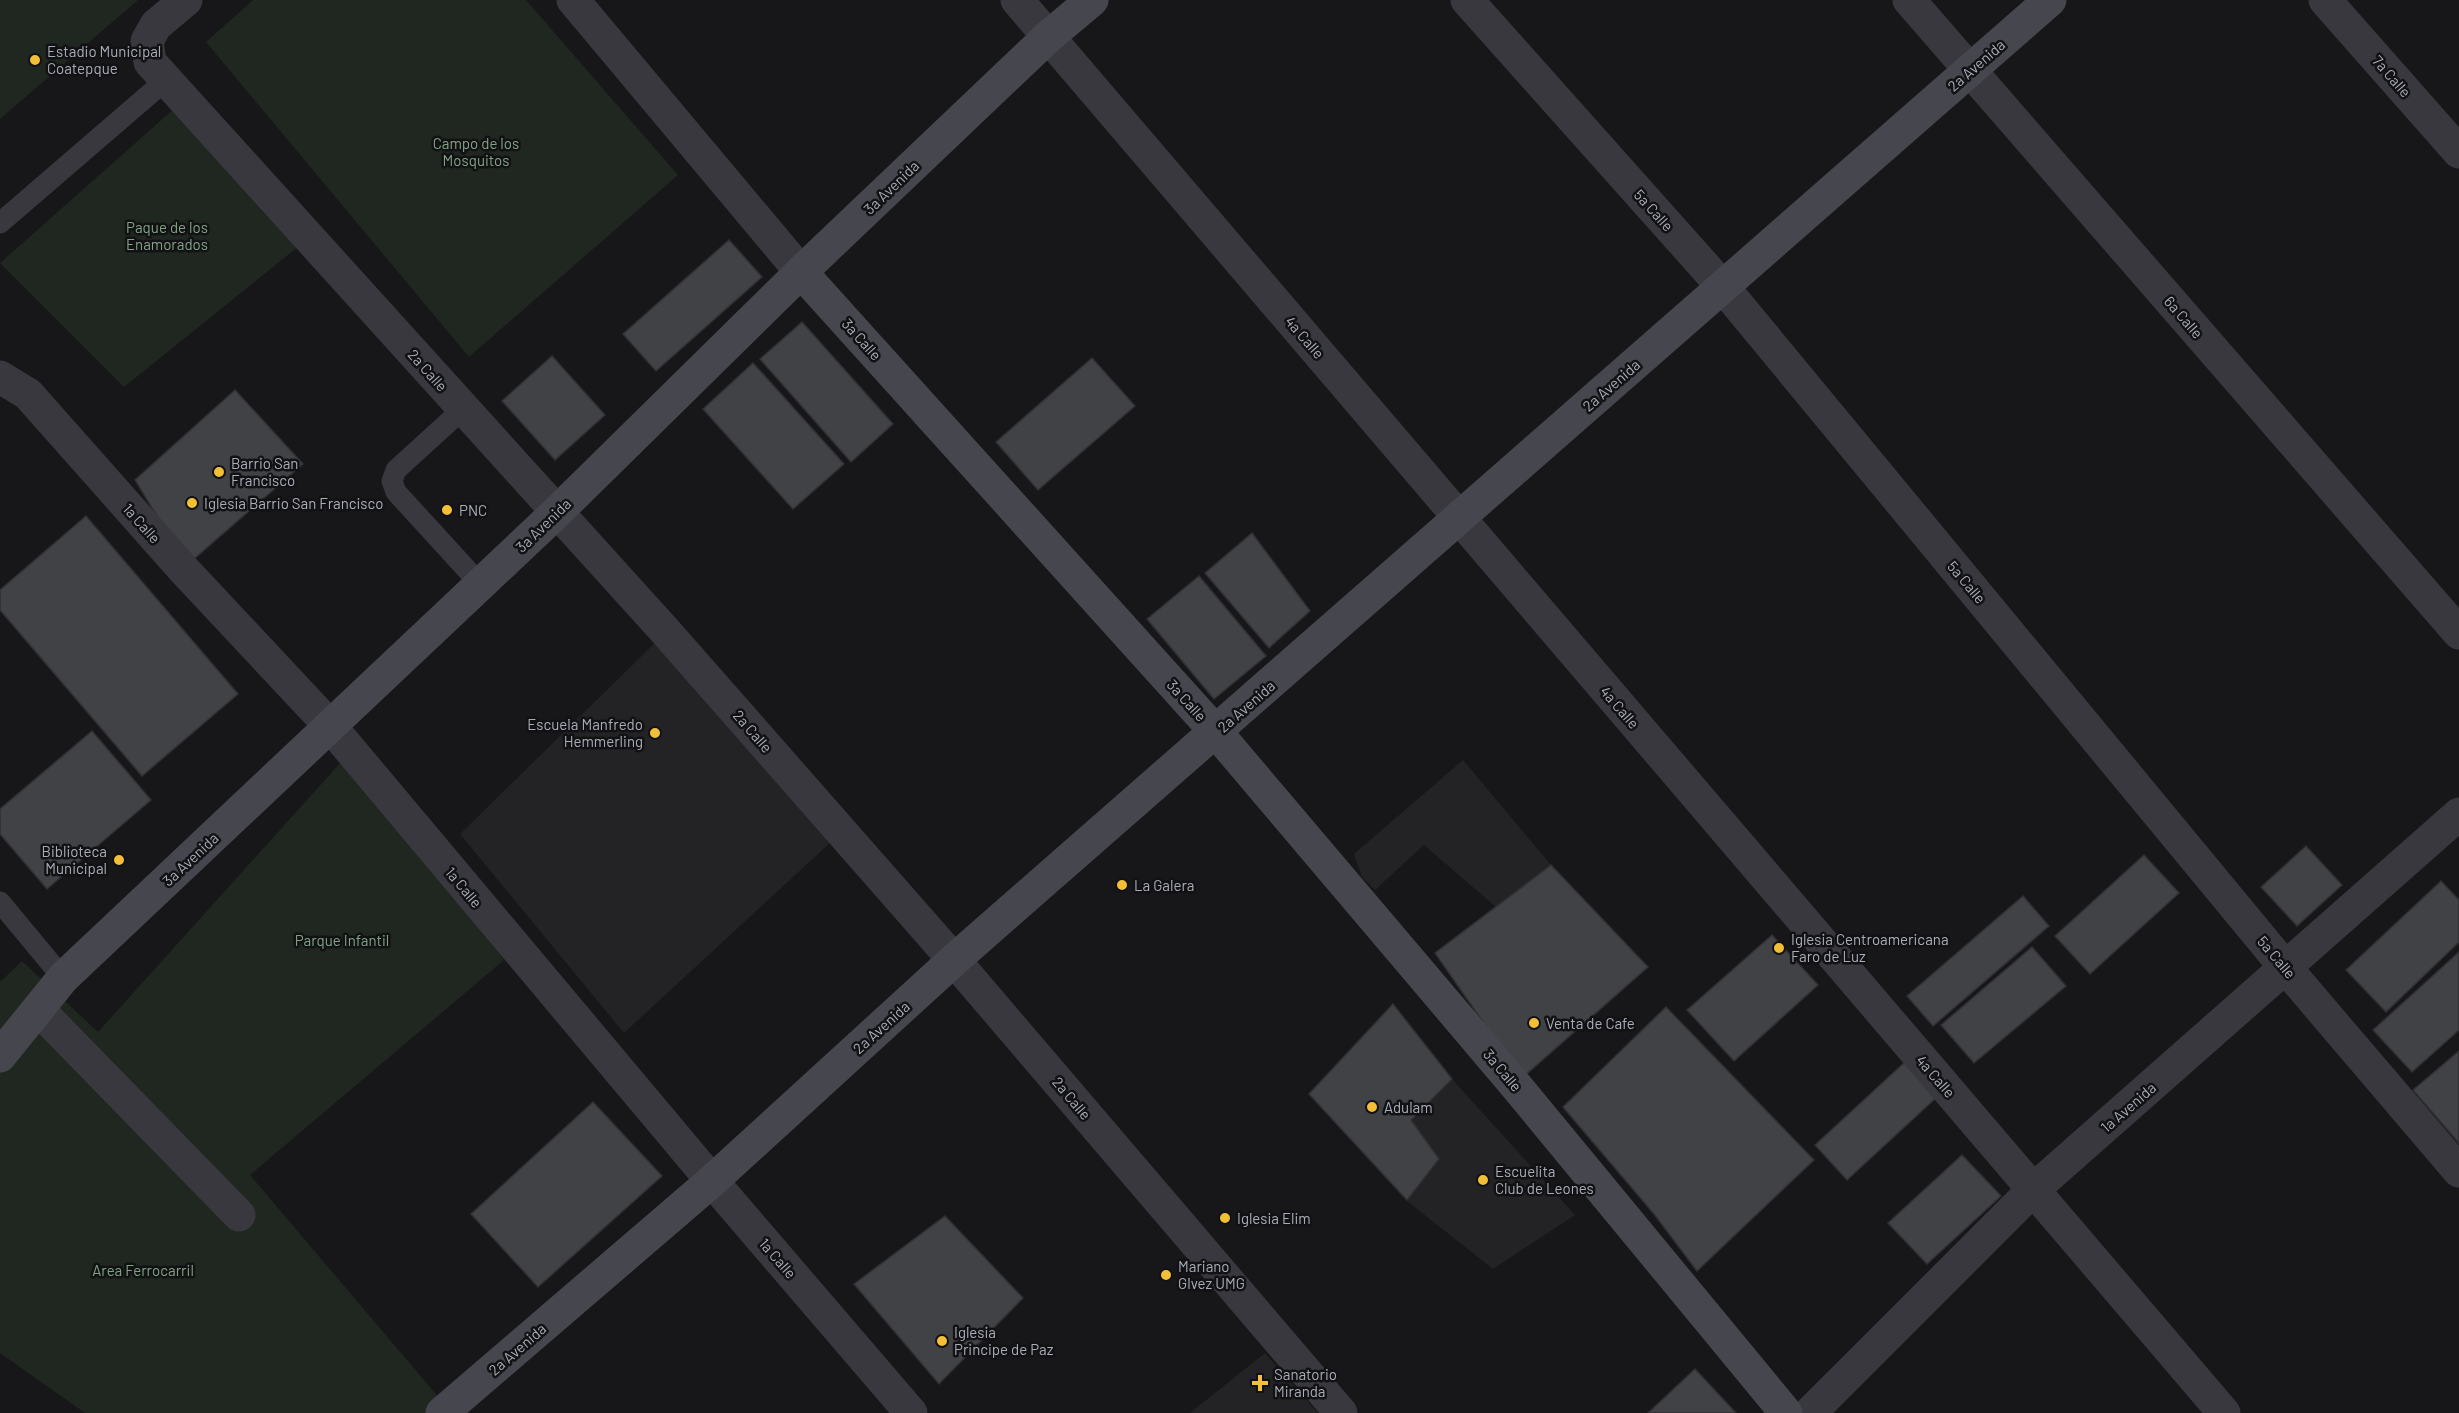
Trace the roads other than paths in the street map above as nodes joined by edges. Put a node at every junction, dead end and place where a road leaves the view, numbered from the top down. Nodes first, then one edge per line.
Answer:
1 (186, 0) edge
2 (573, 0) edge
3 (1017, 0) edge
4 (1092, 0) edge
5 (1467, 0) edge
6 (1909, 0) edge
7 (2050, 0) edge
8 (2325, 0) edge
9 (1048, 37) junction
10 (1970, 70) junction
11 (158, 71) junction
12 (2459, 152) edge
13 (0, 224) edge
14 (801, 272) junction
15 (1723, 287) junction
16 (0, 377) edge
17 (463, 409) junction
18 (557, 512) junction
19 (1459, 518) junction
20 (480, 585) junction
21 (2459, 633) edge
22 (331, 727) junction
23 (1216, 732) junction
24 (2459, 814) edge
25 (0, 902) edge
26 (954, 960) junction
27 (2285, 968) junction
28 (63, 978) junction
29 (39, 1009) junction
30 (0, 1056) edge
31 (2459, 1172) edge
32 (712, 1181) junction
33 (2034, 1190) junction
34 (239, 1215) dead end
35 (442, 1413) edge
36 (911, 1413) edge
37 (1341, 1413) edge
38 (1786, 1413) edge
39 (1810, 1413) edge
40 (2224, 1413) edge

1 - 11 street
2 - 14 street, 3a Calle
3 - 9 street, 4a Calle
4 - 9 main road, 3a Avenida
5 - 15 street, 5a Calle
6 - 10 street, 6a Calle
7 - 10 main road, 2a Avenida
8 - 12 street, 7a Calle
9 - 14 main road, 3a Avenida
9 - 19 street, 4a Calle
10 - 15 main road, 2a Avenida
10 - 21 street, 6a Calle
11 - 13 lane
11 - 17 street, 2a Calle
14 - 18 main road, 3a Avenida
14 - 23 main road, 3a Calle
15 - 19 main road, 2a Avenida
15 - 27 street, 5a Calle
16 - 22 street, 1a Calle
17 - 18 street, 2a Calle
17 - 20 lane
18 - 20 main road, 3a Avenida
18 - 26 street, 2a Calle
19 - 23 main road, 2a Avenida
19 - 33 street, 4a Calle
20 - 22 main road, 3a Avenida
22 - 28 main road, 3a Avenida
22 - 32 street, 1a Calle
23 - 26 main road, 2a Avenida
23 - 38 main road, 3a Calle
24 - 27 street, 1a Avenida
25 - 28 lane
26 - 32 main road, 2a Avenida
26 - 37 street, 2a Calle
27 - 31 street, 5a Calle
27 - 33 street, 1a Avenida
28 - 29 main road, 3a Avenida
29 - 30 main road, 3a Avenida
29 - 34 street
32 - 35 main road, 2a Avenida
32 - 36 street, 1a Calle
33 - 39 street, 1a Avenida
33 - 40 street, 4a Calle

